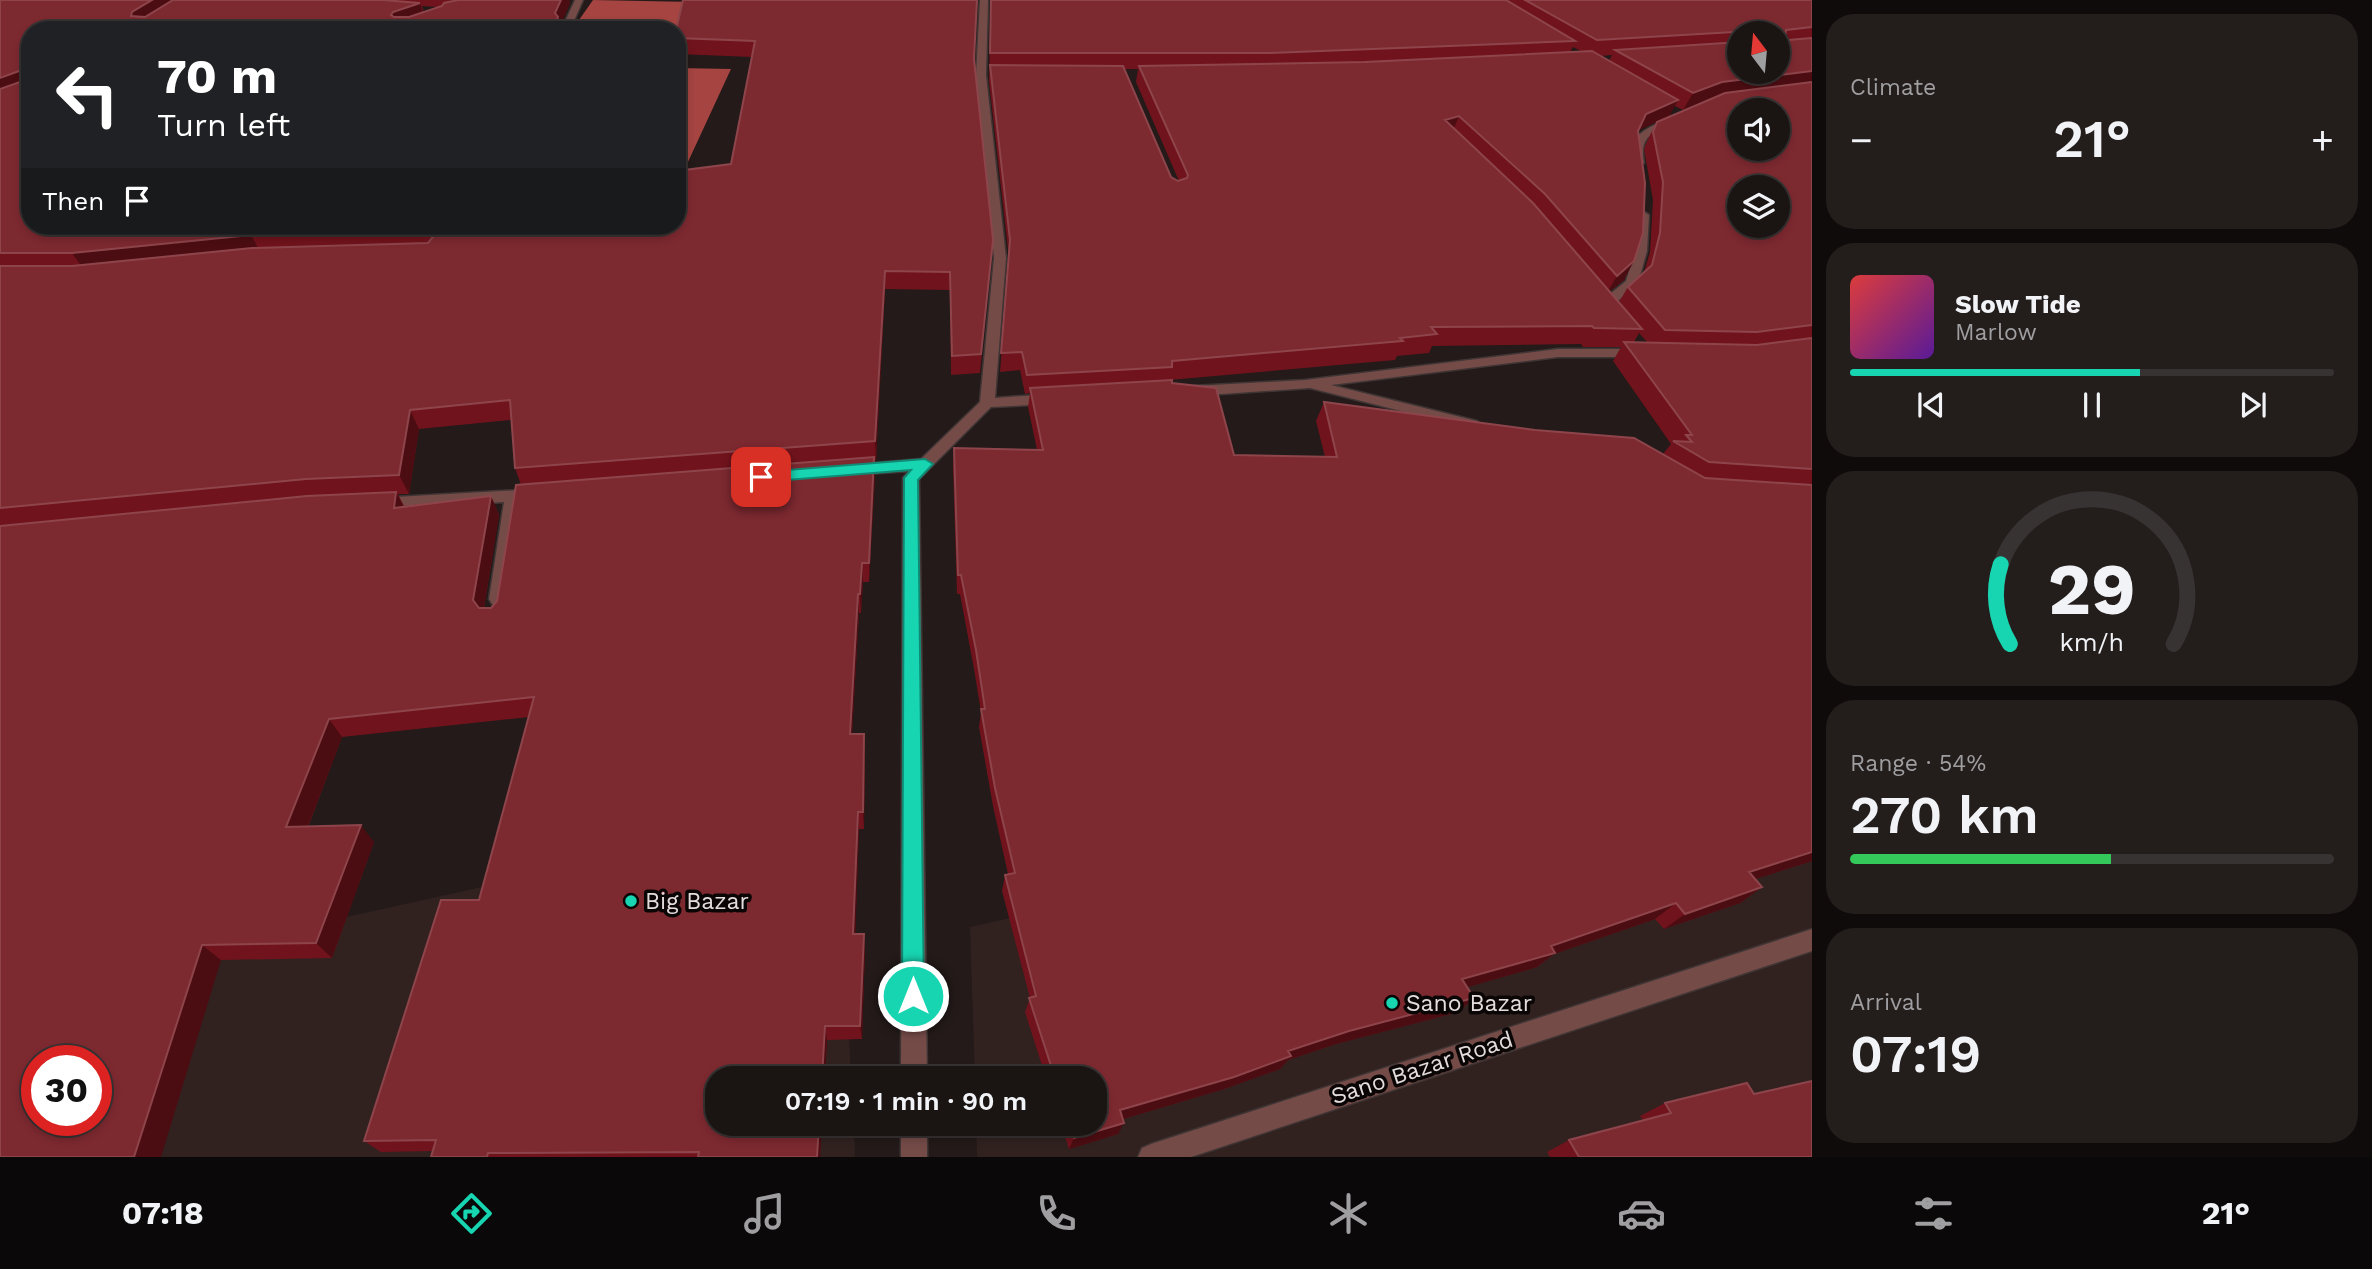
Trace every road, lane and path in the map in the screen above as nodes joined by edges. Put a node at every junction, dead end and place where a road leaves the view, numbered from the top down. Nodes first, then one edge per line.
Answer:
1 (579, 0) edge
2 (984, 0) edge
3 (569, 21) edge
4 (1671, 110) edge
5 (1640, 174) edge
6 (1644, 200) edge
7 (1604, 306) edge
8 (1648, 350) edge
9 (1306, 384) junction
10 (1172, 392) edge
11 (1066, 398) edge
12 (987, 403) junction
13 (1483, 426) edge
14 (925, 464) junction
15 (829, 472) edge
16 (554, 494) edge
17 (513, 497) junction
18 (360, 505) edge
19 (495, 619) edge
20 (1812, 940) edge
21 (914, 1066) edge
22 (914, 1136) edge
23 (914, 1157) edge
24 (1151, 1157) edge

1 - 3 street
2 - 12 street
4 - 5 street
6 - 7 street
8 - 9 street
9 - 10 street
9 - 13 street
11 - 12 street
12 - 14 street
14 - 15 street
14 - 21 street
16 - 17 street
17 - 18 street
17 - 19 street
20 - 24 street, Sano Bazar Road
22 - 23 street

